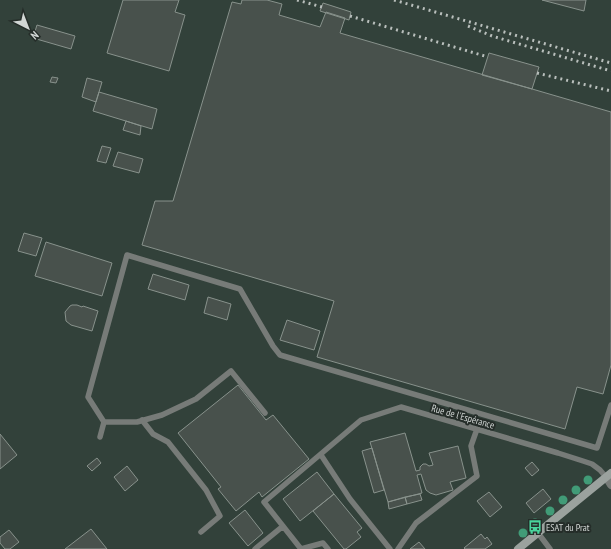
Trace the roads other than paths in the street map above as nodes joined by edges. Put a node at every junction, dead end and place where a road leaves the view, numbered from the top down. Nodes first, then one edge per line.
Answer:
1 (611, 405) edge
2 (265, 413) dead end
3 (142, 420) junction
4 (104, 422) junction
5 (477, 429) junction
6 (100, 437) dead end
7 (321, 455) junction
8 (608, 475) edge
9 (611, 485) edge
10 (283, 526) junction
11 (201, 532) dead end
12 (538, 533) junction
13 (255, 549) edge
14 (328, 549) edge
15 (390, 549) edge
16 (398, 549) edge
17 (518, 549) edge
18 (550, 549) edge

1 - 4 lane
2 - 3 lane
3 - 4 lane
3 - 11 lane
4 - 6 lane
5 - 7 lane, Rue de l'Espérance
5 - 8 lane, Rue de l'Espérance
5 - 16 lane
7 - 10 lane, Rue de l'Espérance
7 - 15 lane
8 - 9 street
8 - 12 main road
10 - 13 lane
10 - 14 lane
12 - 17 main road
12 - 18 lane

